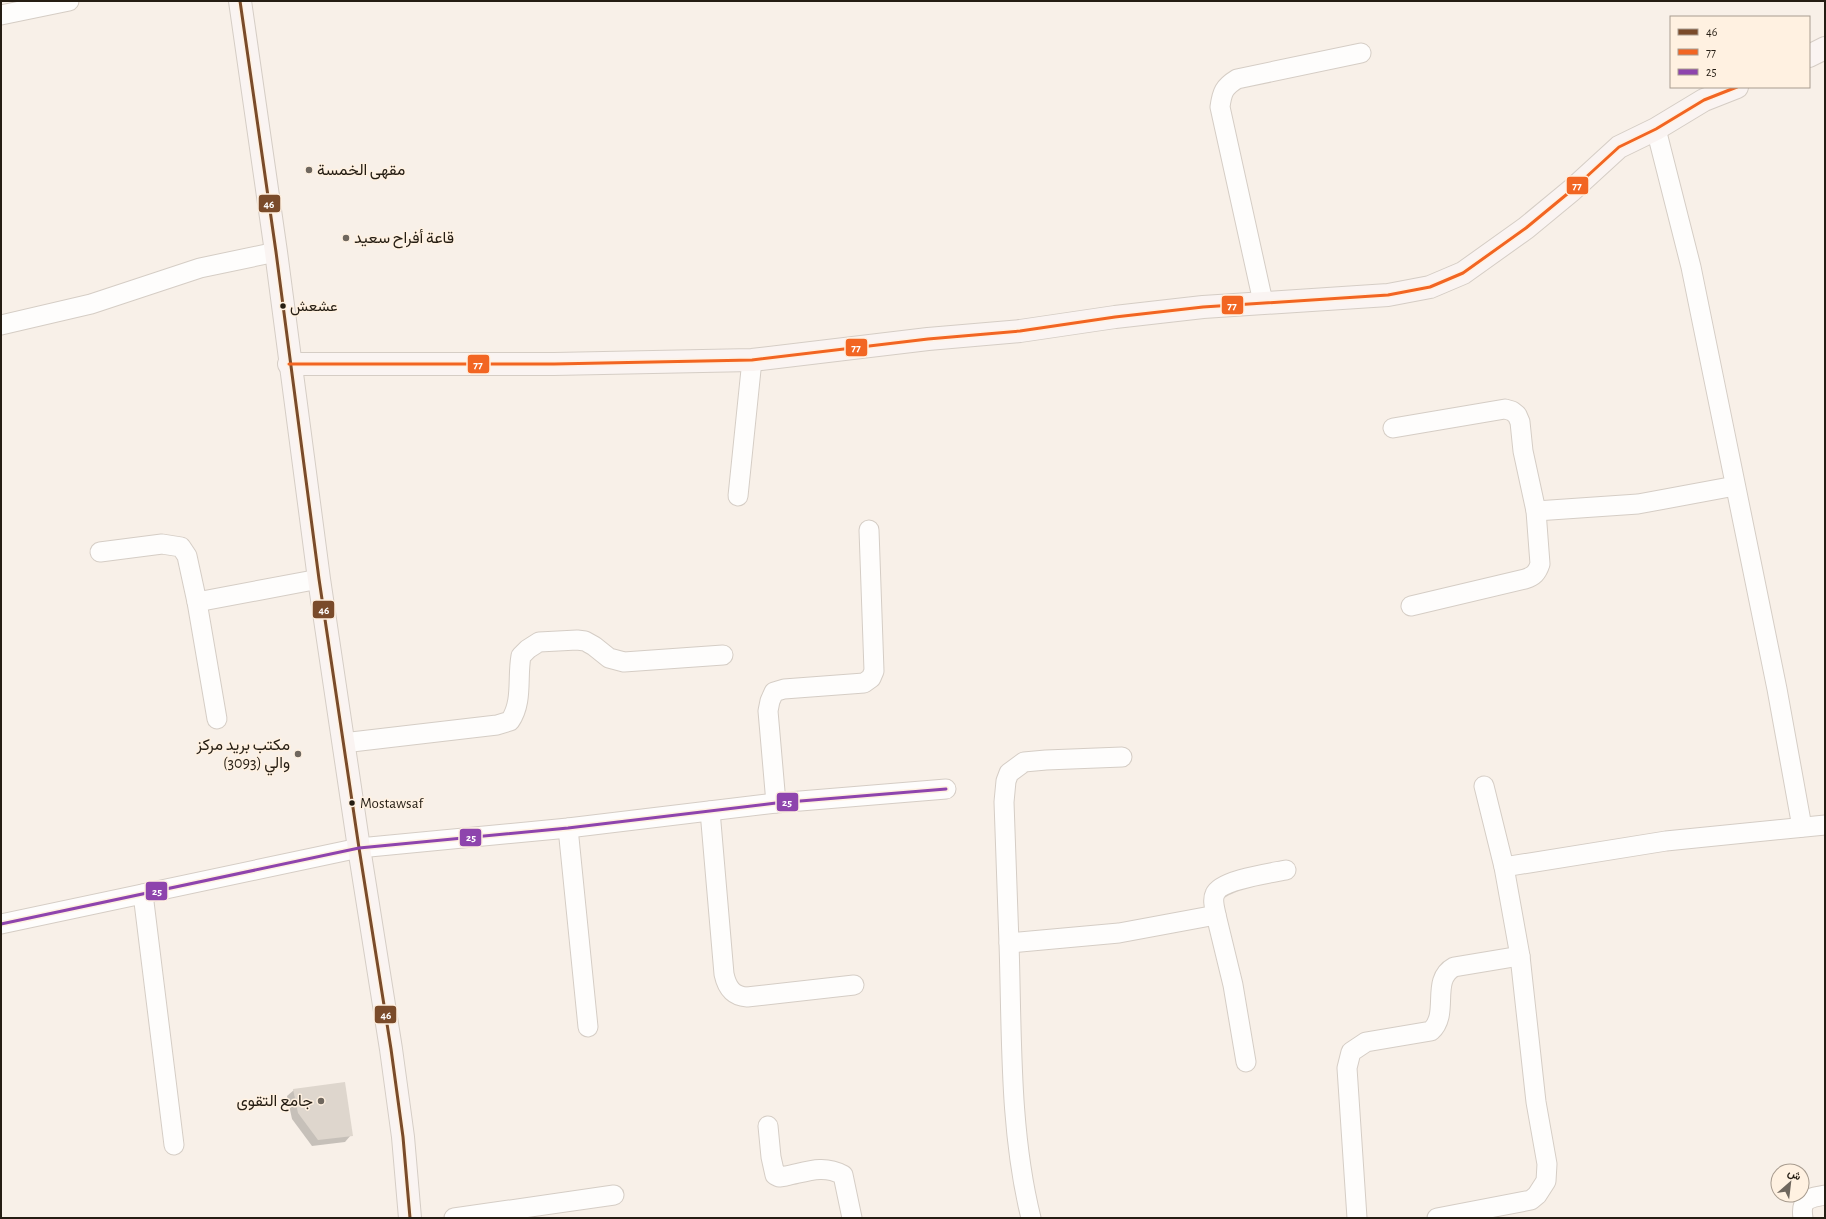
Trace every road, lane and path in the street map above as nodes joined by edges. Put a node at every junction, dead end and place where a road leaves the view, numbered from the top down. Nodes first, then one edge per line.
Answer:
1 (69, 1) edge
2 (240, 1) edge
3 (1, 15) edge
4 (1825, 48) edge
5 (1361, 53) dead end
6 (1810, 56) edge
7 (1734, 88) edge
8 (1656, 129) junction
9 (276, 252) junction
10 (1263, 302) junction
11 (1, 325) edge
12 (752, 360) junction
13 (289, 364) junction
14 (1393, 428) dead end
15 (1735, 486) junction
16 (738, 496) dead end
17 (1536, 511) junction
18 (869, 530) dead end
19 (100, 552) dead end
20 (319, 579) junction
21 (198, 602) junction
22 (1411, 606) dead end
23 (723, 655) dead end
24 (217, 719) dead end
25 (343, 743) junction
26 (1122, 757) dead end
27 (1484, 786) dead end
28 (946, 789) dead end
29 (776, 803) junction
30 (710, 810) junction
31 (1825, 825) edge
32 (568, 828) junction
33 (1802, 828) junction
34 (359, 848) junction
35 (1504, 867) junction
36 (1286, 870) dead end
37 (142, 894) junction
38 (1216, 915) junction
39 (1, 924) edge
40 (1009, 943) junction
41 (1520, 956) junction
42 (854, 985) dead end
43 (588, 1027) dead end
44 (1246, 1062) dead end
45 (768, 1126) dead end
46 (174, 1145) dead end
47 (614, 1195) dead end
48 (1825, 1195) edge
49 (410, 1218) edge
50 (454, 1218) edge
51 (852, 1218) edge
52 (1031, 1218) edge
53 (1357, 1218) edge
54 (1437, 1218) edge
55 (1803, 1218) edge

1 - 3 street
2 - 9 street
4 - 6 street
5 - 10 street
7 - 8 street
8 - 10 street
8 - 15 street
9 - 11 street
9 - 13 street
10 - 12 street
12 - 13 street
12 - 16 street
13 - 20 street
14 - 17 street
15 - 17 street
15 - 33 street
17 - 22 street
18 - 29 street
19 - 21 street
20 - 21 street
20 - 25 street
21 - 24 street
23 - 25 street
25 - 34 street
26 - 40 street
27 - 35 street
28 - 29 street
29 - 30 street
30 - 32 street
30 - 42 street
31 - 33 street
32 - 34 street
32 - 43 street
33 - 35 street
34 - 37 street
34 - 49 street
35 - 41 street
36 - 38 street
37 - 39 street
37 - 46 street
38 - 40 street
38 - 44 street
40 - 52 street
41 - 53 street
41 - 54 street
45 - 51 street
47 - 50 street
48 - 55 street

